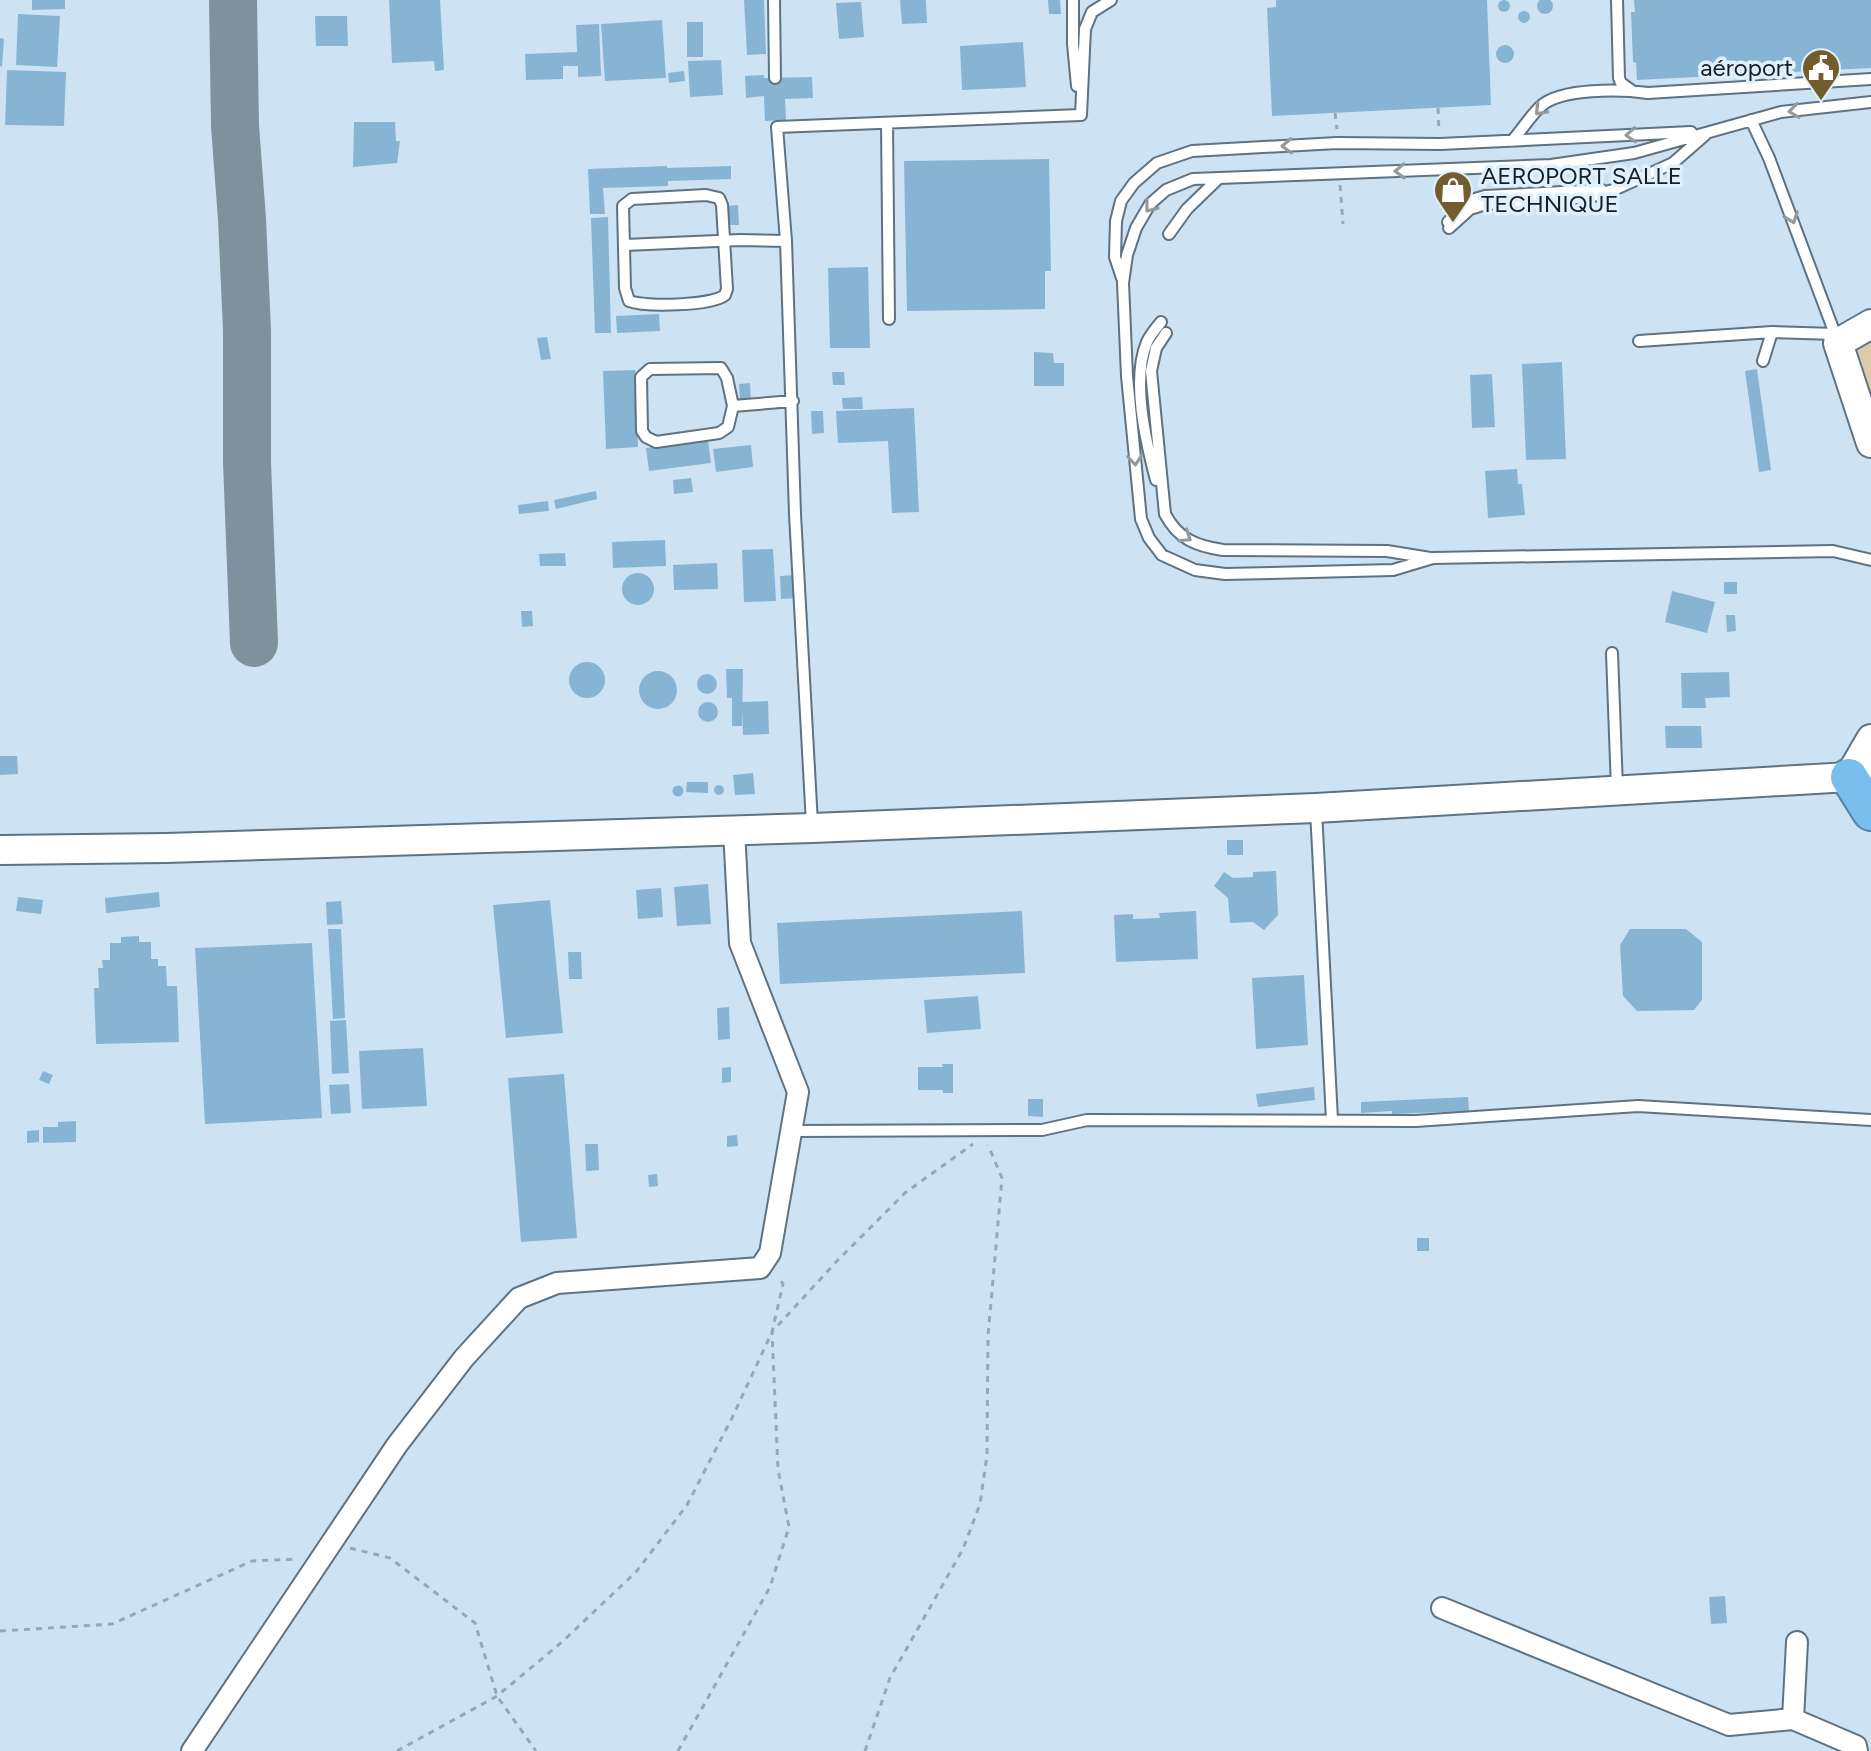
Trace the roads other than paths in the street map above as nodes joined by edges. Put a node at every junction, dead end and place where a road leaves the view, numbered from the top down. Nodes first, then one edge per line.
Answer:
1 (774, 0) edge
2 (1073, 0) edge
3 (1111, 0) edge
4 (1617, 0) edge
5 (775, 78) dead end
6 (1871, 79) edge
7 (1633, 91) junction
8 (1871, 102) edge
9 (1081, 115) junction
10 (1751, 120) junction
11 (887, 123) junction
12 (1709, 131) junction
13 (1512, 141) junction
14 (1219, 178) junction
15 (1447, 227) dead end
16 (1169, 234) dead end
17 (724, 241) junction
18 (786, 241) junction
19 (625, 245) junction
20 (1123, 283) junction
21 (889, 319) dead end
22 (1161, 322) dead end
23 (1871, 324) edge
24 (1772, 332) junction
25 (1166, 333) dead end
26 (1837, 338) junction
27 (1639, 341) dead end
28 (1763, 361) dead end
29 (793, 401) junction
30 (733, 406) junction
31 (1871, 443) edge
32 (1165, 514) junction
33 (1433, 558) junction
34 (1871, 560) edge
35 (1612, 653) dead end
36 (1871, 739) edge
37 (1864, 777) edge
38 (1617, 791) junction
39 (1316, 808) junction
40 (1871, 812) edge
41 (812, 828) junction
42 (734, 830) junction
43 (0, 850) edge
44 (1332, 1120) junction
45 (1871, 1120) edge
46 (791, 1131) junction
47 (1442, 1608) dead end
48 (1797, 1642) dead end
49 (1793, 1719) junction
50 (192, 1751) edge
51 (1857, 1751) edge

1 - 5 lane
2 - 9 lane
3 - 9 lane
4 - 7 lane
6 - 7 lane
7 -> 13 lane
8 -> 10 lane
9 - 11 lane
10 - 12 lane
10 -> 26 lane
11 - 18 lane
11 - 21 lane
12 -> 13 lane
12 -> 14 lane
12 - 15 lane
13 -> 20 lane
14 - 16 lane
14 -> 20 lane
17 - 18 lane
17 - 19 lane
17 - 19 lane
17 - 19 lane
18 - 29 lane
20 -> 33 lane
22 - 32 lane
23 - 26 street
24 - 26 lane
24 - 27 lane
24 - 28 lane
25 - 32 lane
26 - 31 street
29 - 30 lane
29 - 41 lane
30 - 30 lane
32 -> 33 lane
33 - 34 lane
35 - 38 lane
36 - 37 street
37 - 38 street
37 - 40 highway
38 - 39 street
39 - 41 street
39 - 44 lane
41 - 42 street
42 - 43 street
42 - 46 street
44 - 45 lane
44 - 46 lane
46 - 50 street
47 - 49 street
48 - 49 street
49 - 51 street

